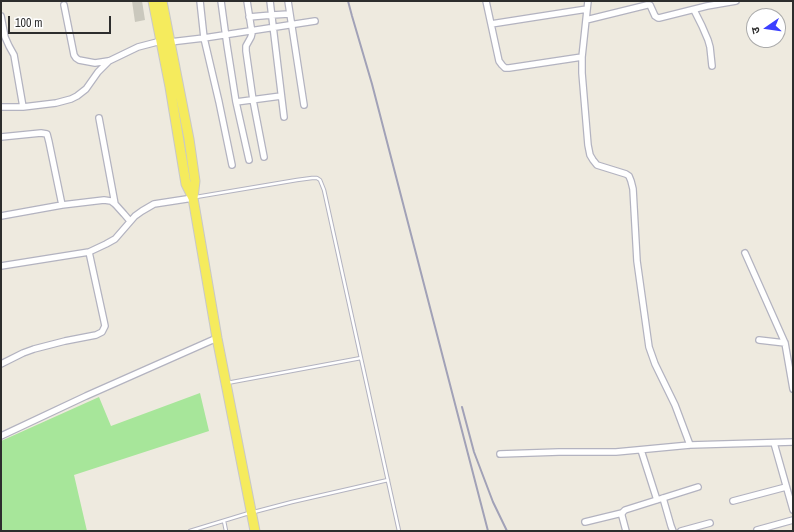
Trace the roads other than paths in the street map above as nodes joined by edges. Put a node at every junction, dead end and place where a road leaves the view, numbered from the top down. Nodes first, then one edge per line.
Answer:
1 (153, 1) edge
2 (162, 1) edge
3 (200, 1) edge
4 (221, 1) edge
5 (246, 1) edge
6 (270, 1) edge
7 (288, 1) edge
8 (486, 1) edge
9 (588, 1) edge
10 (736, 1) edge
11 (64, 5) dead end
12 (587, 9) junction
13 (694, 10) junction
14 (289, 14) junction
15 (272, 15) junction
16 (1, 16) edge
17 (248, 17) junction
18 (586, 20) junction
19 (315, 21) dead end
20 (490, 24) junction
21 (291, 25) junction
22 (273, 27) junction
23 (251, 31) junction
24 (225, 34) junction
25 (204, 38) junction
26 (165, 41) junction
27 (582, 57) junction
28 (109, 61) junction
29 (712, 66) dead end
30 (281, 96) junction
31 (253, 100) junction
32 (236, 102) junction
33 (304, 105) dead end
34 (1, 107) edge
35 (23, 107) junction
36 (284, 117) dead end
37 (99, 118) dead end
38 (1, 137) edge
39 (264, 157) dead end
40 (249, 160) dead end
41 (232, 165) dead end
42 (194, 198) junction
43 (115, 204) junction
44 (62, 205) junction
45 (1, 216) edge
46 (130, 221) junction
47 (89, 252) junction
48 (745, 253) dead end
49 (1, 266) edge
50 (217, 338) junction
51 (759, 340) dead end
52 (785, 343) junction
53 (361, 358) junction
54 (1, 364) edge
55 (226, 383) junction
56 (793, 389) edge
57 (1, 436) edge
58 (793, 442) edge
59 (774, 443) junction
60 (690, 445) junction
61 (641, 450) junction
62 (500, 454) dead end
63 (388, 480) junction
64 (786, 486) junction
65 (698, 487) dead end
66 (660, 499) junction
67 (733, 501) dead end
68 (793, 510) edge
69 (251, 513) junction
70 (622, 513) junction
71 (793, 520) edge
72 (224, 521) junction
73 (585, 522) dead end
74 (710, 523) dead end
75 (757, 530) edge
76 (190, 531) edge
77 (226, 531) edge
78 (254, 531) edge
79 (399, 531) edge
80 (626, 531) edge
81 (673, 531) edge
82 (681, 531) edge

1 - 26 main road
2 - 26 main road
3 - 25 street
4 - 24 street
5 - 17 street
6 - 15 street
7 - 14 street
8 - 20 street
9 - 12 street
10 - 13 street
11 - 28 street
12 - 18 street
12 - 20 street
13 - 18 street
13 - 29 street
14 - 15 street
14 - 21 street
15 - 17 street
15 - 22 street
16 - 35 street
17 - 23 street
18 - 27 street
19 - 21 street
20 - 27 street
21 - 22 street
21 - 33 street
22 - 23 street
22 - 30 street
23 - 24 street
23 - 31 street
24 - 25 street
24 - 32 street
25 - 26 street
25 - 41 street
26 - 28 street
26 - 42 main road
27 - 60 street
28 - 35 street
30 - 31 street
30 - 36 street
31 - 32 street
31 - 39 street
32 - 40 street
34 - 35 street
37 - 43 street
38 - 44 street
42 - 46 street
42 - 50 main road
42 - 53 lane
43 - 44 street
43 - 46 street
44 - 45 street
46 - 47 street
47 - 49 street
47 - 54 street
48 - 52 street
50 - 55 main road
50 - 57 street
51 - 52 street
52 - 56 street
53 - 55 lane
53 - 63 lane
55 - 69 main road
58 - 59 street
59 - 60 street
59 - 64 street
60 - 61 street
61 - 62 street
61 - 66 street
63 - 69 lane
63 - 79 lane
64 - 67 street
64 - 68 street
65 - 66 street
66 - 70 street
66 - 81 street
69 - 72 lane
69 - 78 main road
70 - 73 street
70 - 80 street
71 - 75 street
72 - 76 lane
72 - 77 lane
74 - 82 street

